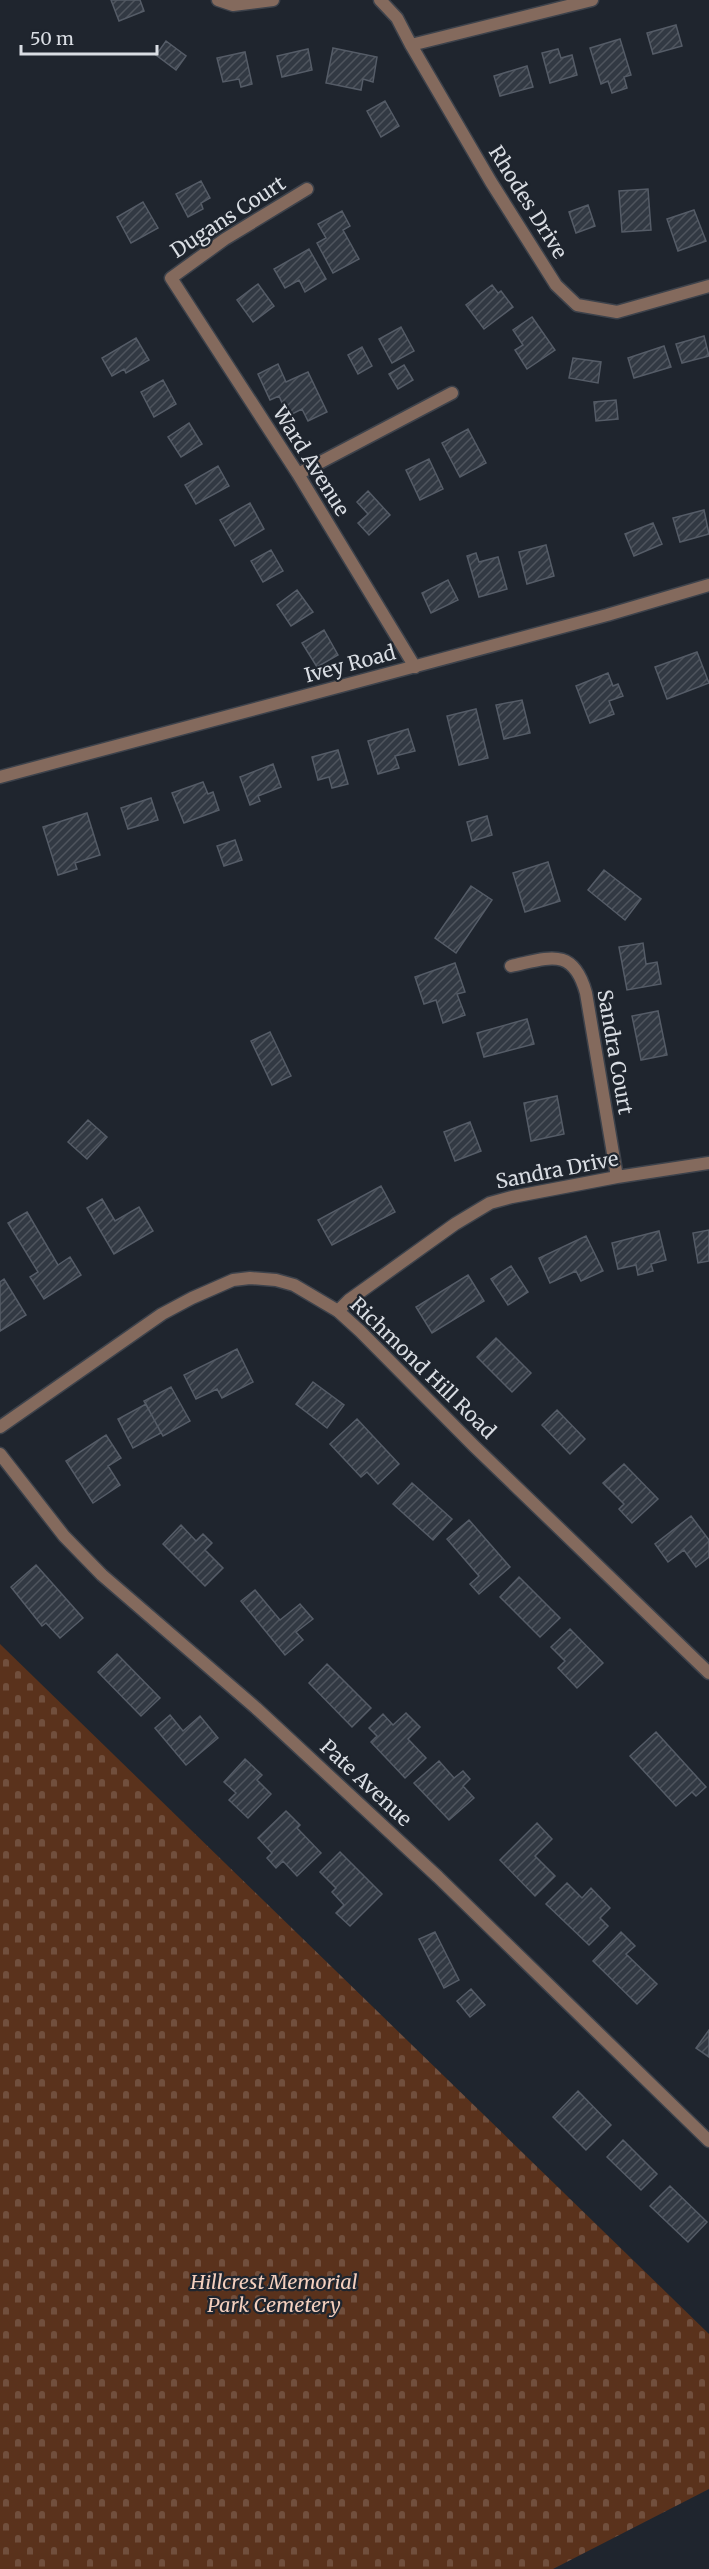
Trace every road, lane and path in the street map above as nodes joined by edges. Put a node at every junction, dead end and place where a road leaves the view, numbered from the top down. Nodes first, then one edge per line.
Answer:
1 (218, 0) edge
2 (273, 0) edge
3 (380, 0) edge
4 (592, 0) edge
5 (411, 45) junction
6 (307, 189) dead end
7 (171, 278) joint
8 (709, 286) edge
9 (452, 393) dead end
10 (298, 474) junction
11 (709, 585) edge
12 (416, 667) junction
13 (0, 777) edge
14 (511, 966) dead end
15 (709, 1163) edge
16 (617, 1177) junction
17 (338, 1311) junction
18 (0, 1427) edge
19 (0, 1454) edge
20 (709, 1673) edge
21 (709, 2141) edge

1 - 2 street
3 - 5 street, Rhodes Drive
4 - 5 street
5 - 8 street, Rhodes Drive
6 - 7 street, Dugans Court
7 - 10 street, Ward Avenue
9 - 10 street
10 - 12 street, Ward Avenue
11 - 12 street, Ivey Road
12 - 13 street, Ivey Road
14 - 16 street, Sandra Court
15 - 16 street, Sandra Drive
16 - 17 street, Sandra Drive
17 - 18 street, Richmond Hill Road
17 - 20 street, Richmond Hill Road
19 - 21 street, Pate Avenue

